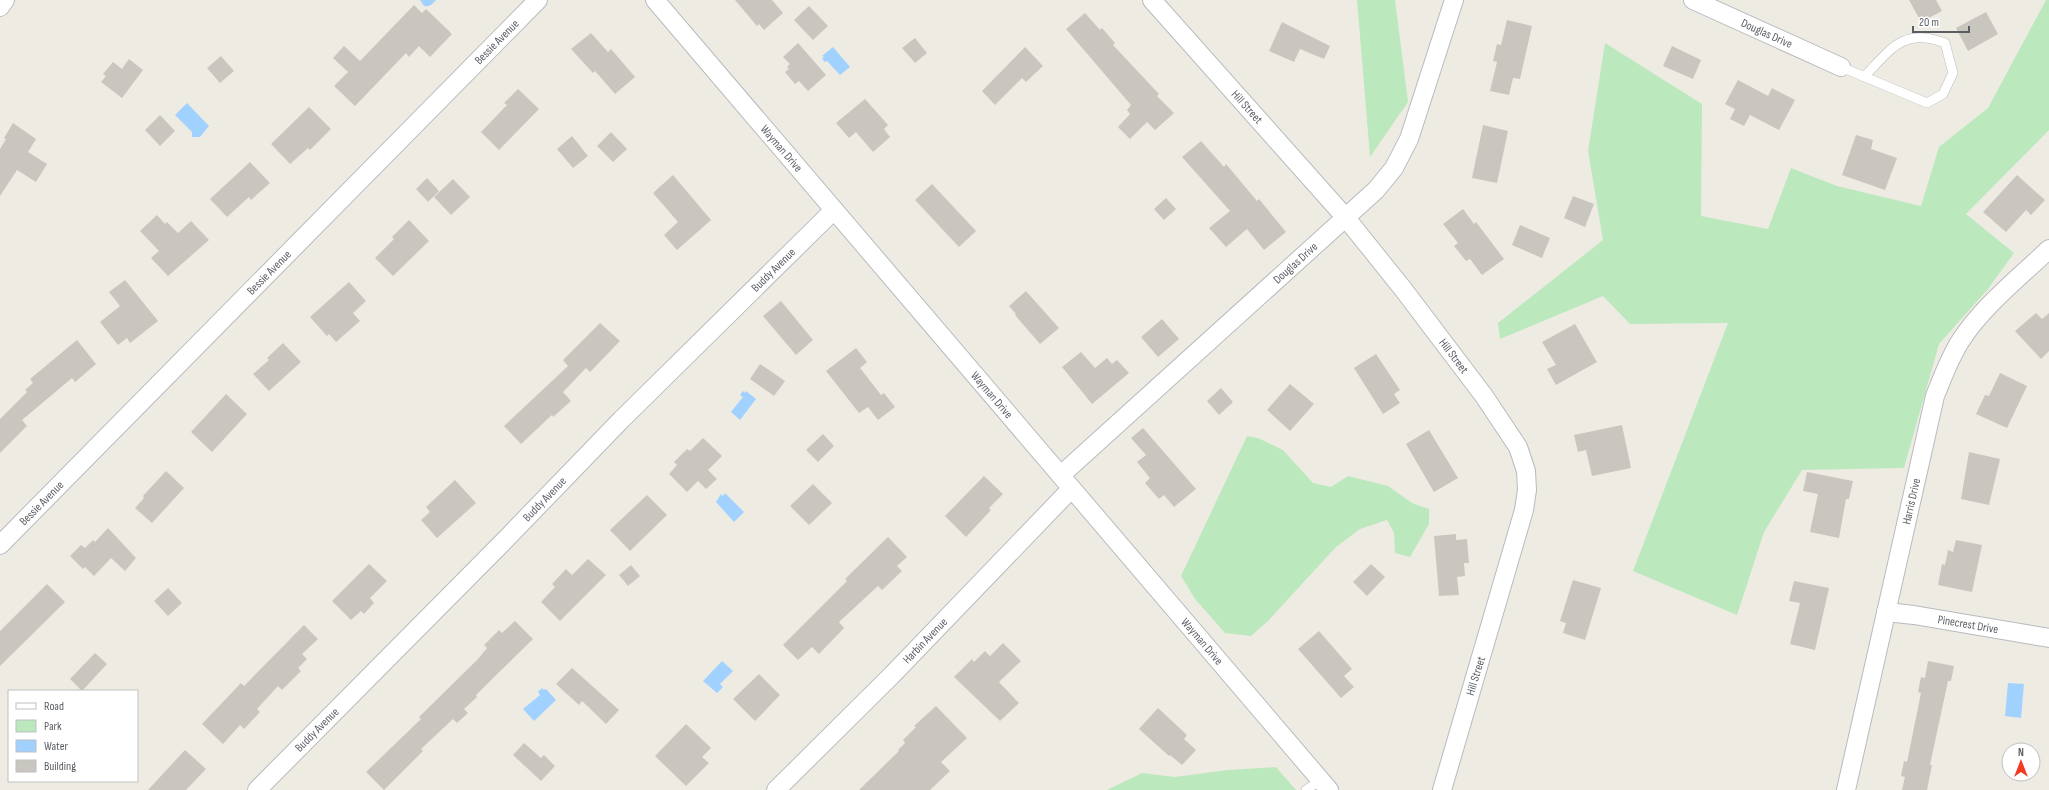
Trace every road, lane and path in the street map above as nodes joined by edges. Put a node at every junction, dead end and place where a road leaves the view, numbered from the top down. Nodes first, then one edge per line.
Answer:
1 (5, 0) edge
2 (538, 0) edge
3 (655, 0) edge
4 (1152, 0) edge
5 (1454, 0) edge
6 (1693, 0) edge
7 (0, 7) edge
8 (1841, 67) joint
9 (1864, 76) junction
10 (834, 210) junction
11 (1346, 218) junction
12 (2049, 249) edge
13 (1066, 482) junction
14 (0, 545) edge
15 (1886, 612) junction
16 (2049, 638) edge
17 (1319, 787) edge
18 (257, 790) edge
19 (776, 790) edge
20 (1442, 790) edge
21 (1846, 790) edge

1 - 7 street
2 - 14 street, Bessie Avenue
3 - 10 street, Wayman Drive
4 - 11 street, Hill Street
5 - 11 street, Douglas Drive
6 - 8 street, Douglas Drive
8 - 9 lane
9 - 9 lane
10 - 13 street, Wayman Drive
10 - 18 street, Buddy Avenue
11 - 13 street, Douglas Drive
11 - 20 street, Hill Street
12 - 15 street, Harris Drive
13 - 17 street, Wayman Drive
13 - 19 street, Harbin Avenue
15 - 16 street, Pinecrest Drive
15 - 21 street, Harris Drive

